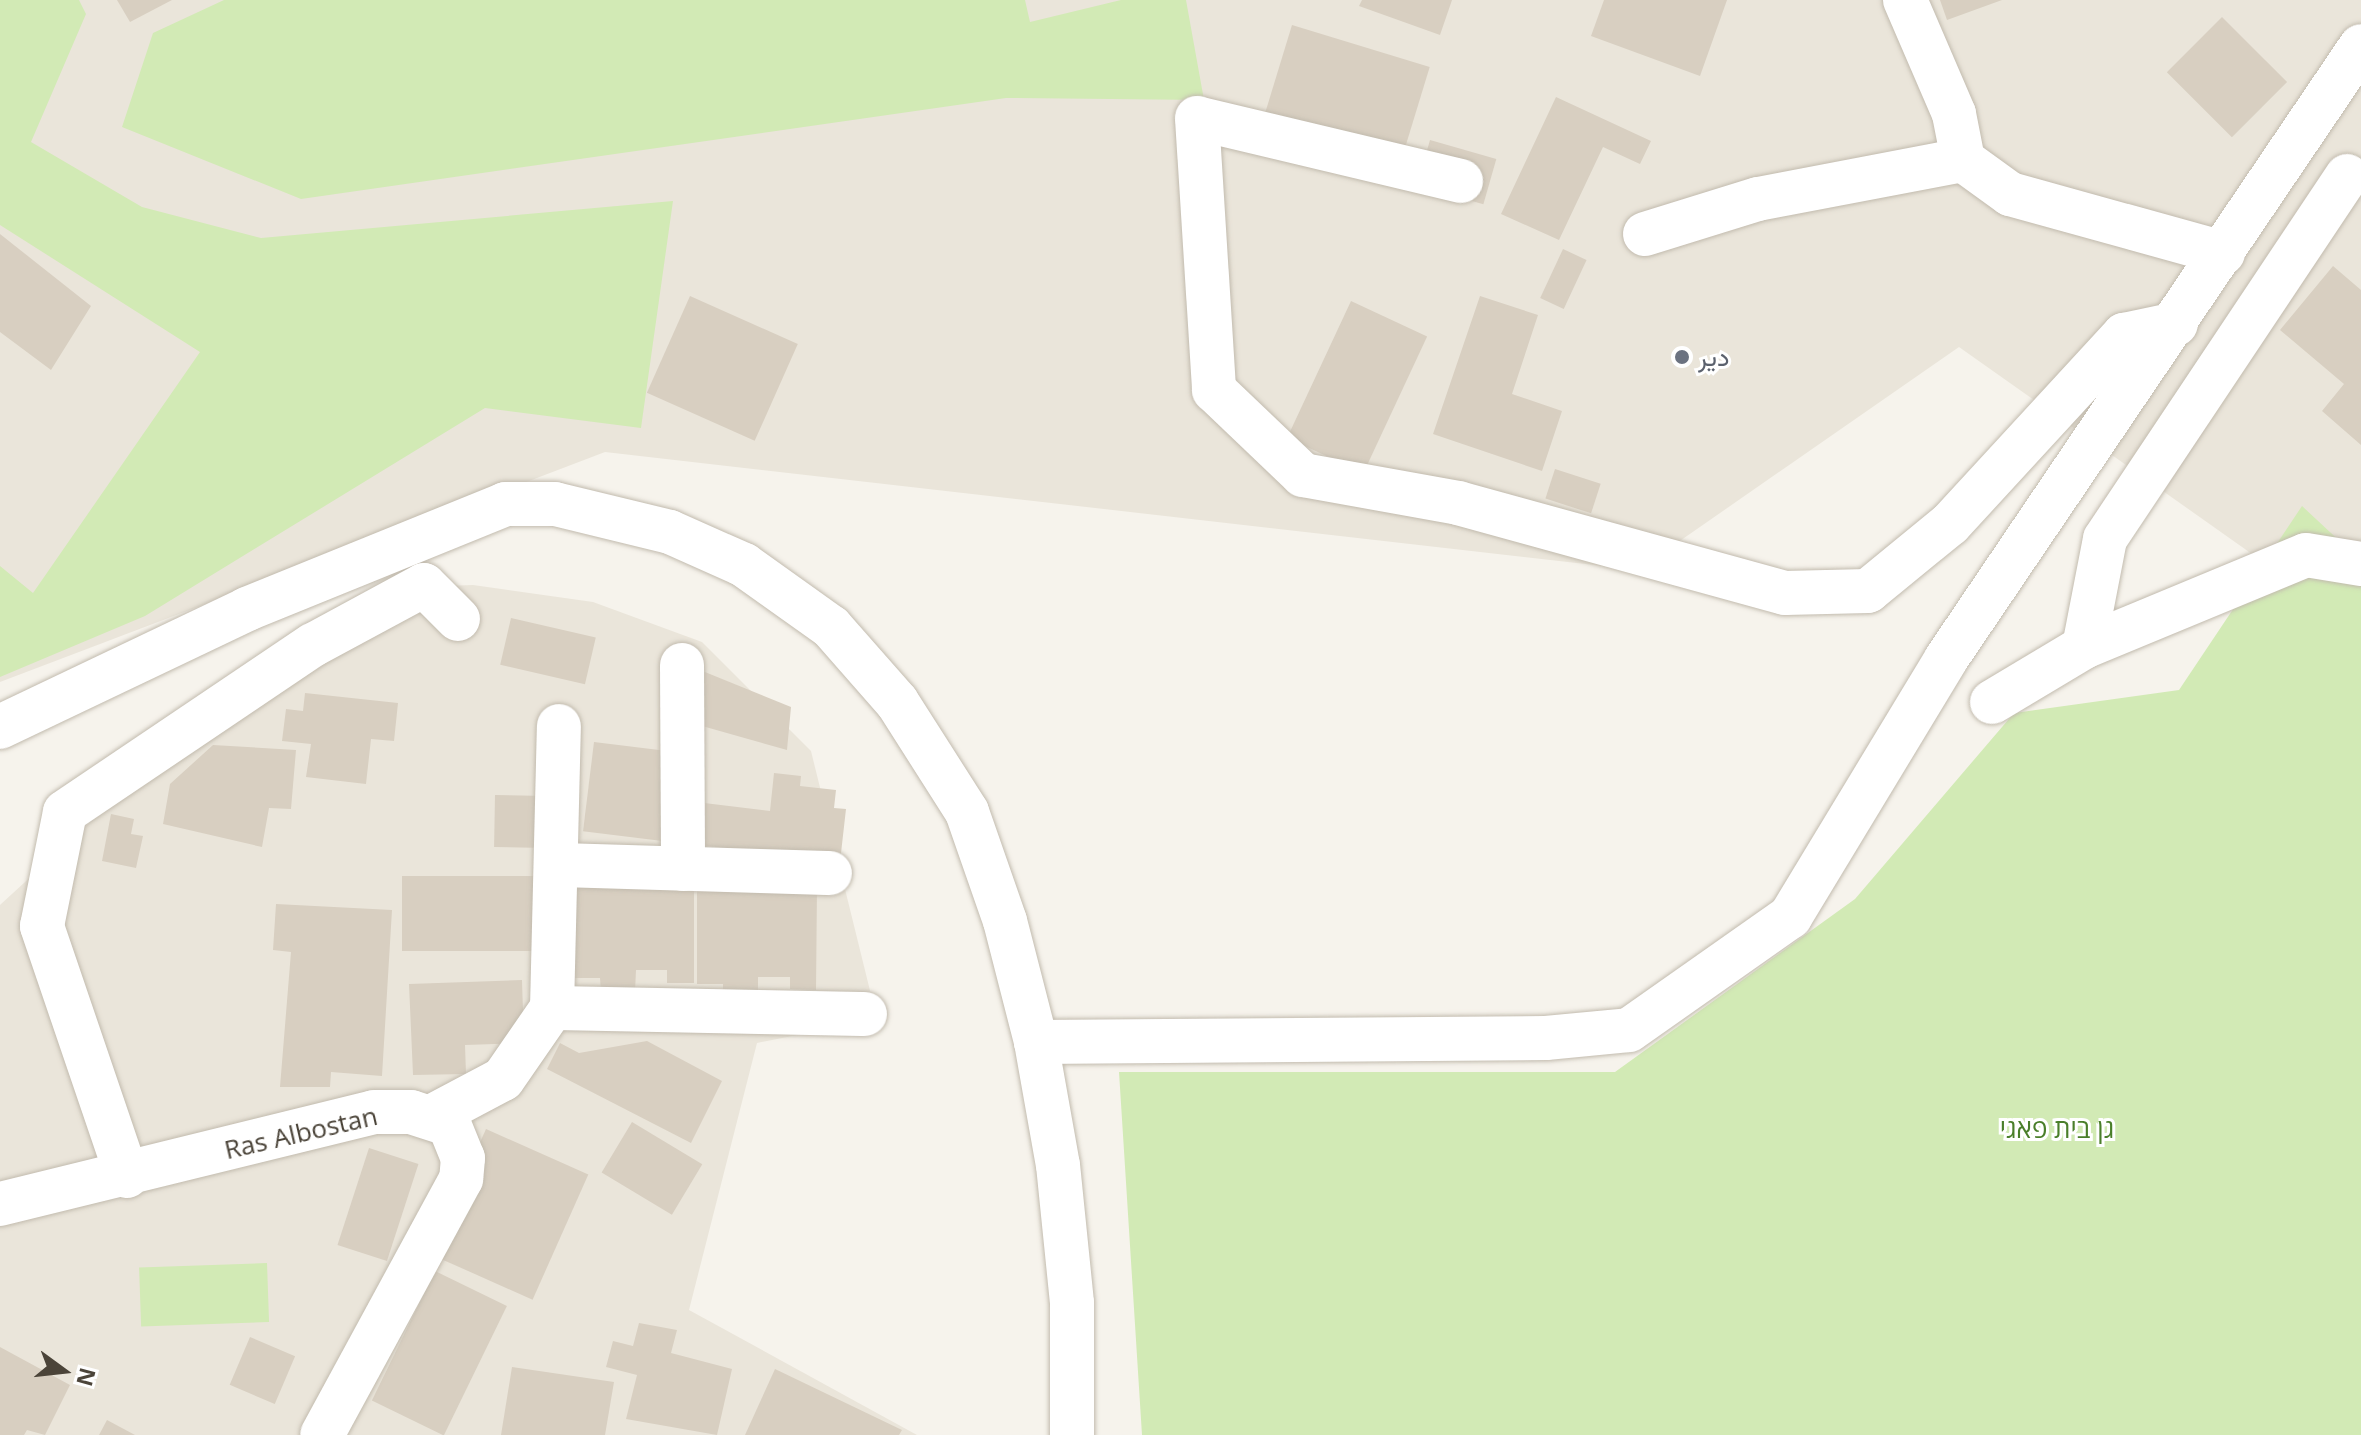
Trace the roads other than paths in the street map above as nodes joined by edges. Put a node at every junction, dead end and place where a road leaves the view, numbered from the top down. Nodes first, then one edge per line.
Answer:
1 (1905, 0) edge
2 (2361, 46) edge
3 (2295, 144) junction
4 (1963, 160) junction
5 (2354, 180) edge
6 (1461, 181) dead end
7 (1645, 234) dead end
8 (2223, 253) junction
9 (2176, 324) junction
10 (2361, 564) edge
11 (458, 619) dead end
12 (2084, 647) junction
13 (682, 665) dead end
14 (1992, 702) dead end
15 (559, 726) dead end
16 (0, 727) edge
17 (558, 865) junction
18 (683, 869) junction
19 (830, 873) dead end
20 (552, 1008) junction
21 (865, 1014) dead end
22 (1036, 1042) junction
23 (433, 1116) junction
24 (127, 1176) junction
25 (0, 1204) edge
26 (322, 1435) edge
27 (1072, 1435) edge

1 - 4 street
2 - 3 street
3 - 5 street
3 - 8 street
4 - 7 street
4 - 8 street
5 - 12 street
6 - 9 street
8 - 9 street
9 - 22 street
10 - 12 street
11 - 24 street
12 - 14 street
13 - 18 street
15 - 17 street
16 - 22 street
17 - 18 street
17 - 20 street
18 - 19 street
20 - 21 street
20 - 23 street
22 - 27 street
23 - 24 street, Ras Albostan
23 - 26 street
24 - 25 street, Ras Albostan

